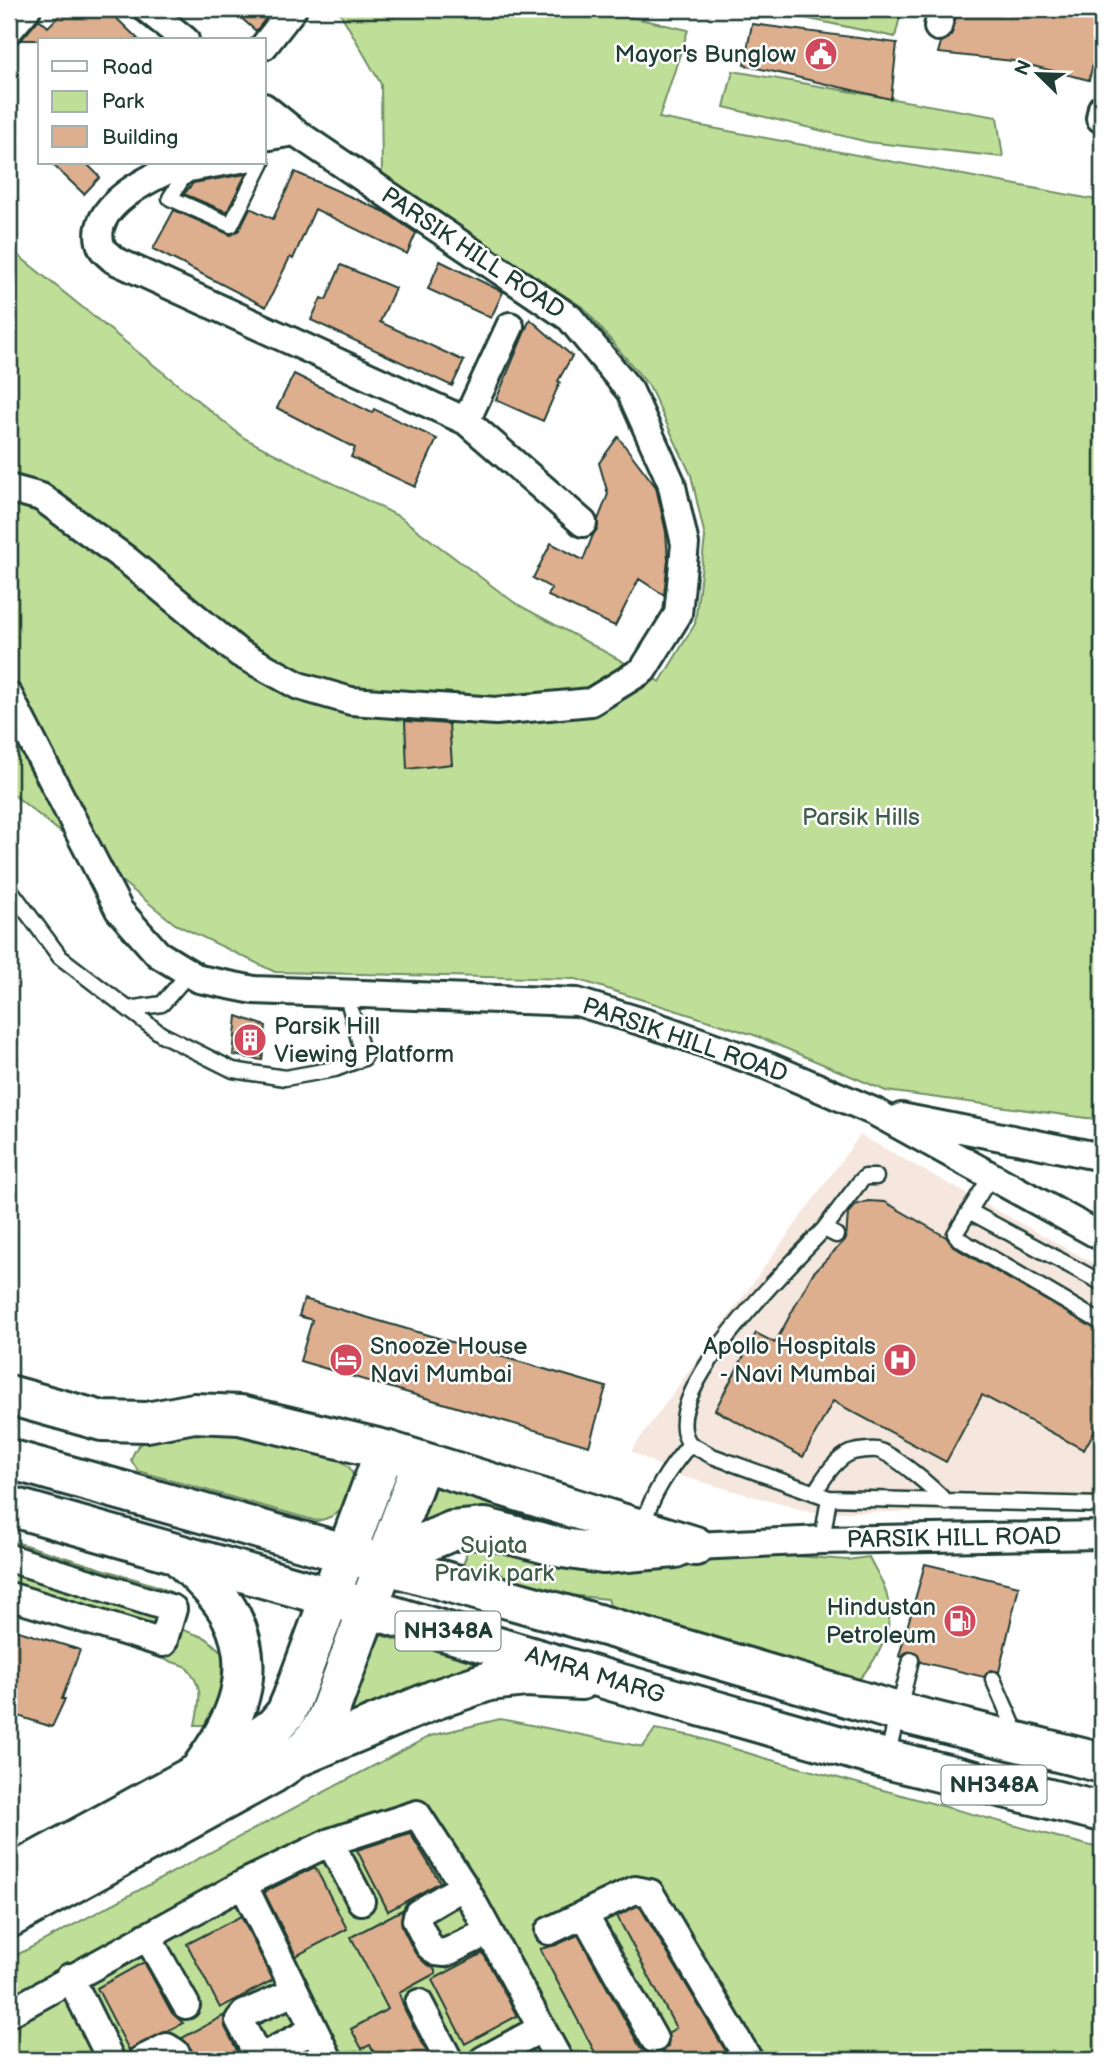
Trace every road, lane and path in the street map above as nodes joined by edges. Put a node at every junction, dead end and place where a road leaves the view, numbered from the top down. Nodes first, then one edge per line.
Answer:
1 (27, 9) edge
2 (148, 9) edge
3 (293, 9) edge
4 (9, 30) edge
5 (183, 38) edge
6 (266, 43) edge
7 (266, 152) edge
8 (182, 164) edge
9 (224, 164) edge
10 (260, 164) edge
11 (510, 326) dead end
12 (467, 421) junction
13 (9, 488) edge
14 (583, 523) dead end
15 (9, 696) edge
16 (9, 888) edge
17 (189, 973) junction
18 (346, 993) junction
19 (128, 1009) junction
20 (875, 1112) junction
21 (1102, 1157) edge
22 (991, 1176) junction
23 (876, 1177) dead end
24 (969, 1211) junction
25 (1102, 1237) edge
26 (1102, 1283) edge
27 (1102, 1323) edge
28 (9, 1395) edge
29 (690, 1444) junction
30 (385, 1450) junction
31 (9, 1459) edge
32 (422, 1462) junction
33 (814, 1493) junction
34 (829, 1499) junction
35 (946, 1502) junction
36 (1102, 1505) edge
37 (9, 1506) edge
38 (642, 1529) dead end
39 (1102, 1535) edge
40 (822, 1540) junction
41 (695, 1546) junction
42 (346, 1553) junction
43 (178, 1555) junction
44 (9, 1558) edge
45 (384, 1564) junction
46 (9, 1596) edge
47 (330, 1597) junction
48 (368, 1608) junction
49 (911, 1660) dead end
50 (993, 1679) dead end
51 (615, 1682) junction
52 (898, 1712) junction
53 (1022, 1744) junction
54 (300, 1756) junction
55 (886, 1759) junction
56 (1102, 1763) edge
57 (198, 1773) junction
58 (1102, 1812) edge
59 (330, 1842) junction
60 (9, 1876) edge
61 (243, 1884) junction
62 (464, 1886) junction
63 (361, 1901) dead end
64 (584, 1914) junction
65 (9, 1918) edge
66 (549, 1931) dead end
67 (488, 1932) junction
68 (147, 1936) junction
69 (70, 1977) junction
70 (295, 1992) junction
71 (419, 2003) dead end
72 (186, 2005) dead end
73 (9, 2013) edge
74 (542, 2028) junction
75 (313, 2030) junction
76 (654, 2039) dead end
77 (111, 2060) edge
78 (141, 2060) edge
79 (180, 2060) edge
80 (329, 2060) edge
81 (449, 2060) edge
82 (483, 2060) edge
83 (559, 2060) edge
84 (749, 2060) edge

1 - 4 street
2 - 5 street
3 - 6 street
7 - 13 street, PARSIK HILL ROAD
8 - 12 street
9 - 10 lane
11 - 12 street
12 - 14 street
15 - 17 street, PARSIK HILL ROAD
16 - 19 lane
17 - 18 street, PARSIK HILL ROAD
17 - 19 lane
18 - 19 lane
18 - 20 street, PARSIK HILL ROAD
20 - 21 street
20 - 22 street, PARSIK HILL ROAD
22 - 24 lane
22 - 25 street, PARSIK HILL ROAD
23 - 29 lane
24 - 26 lane
24 - 27 lane
28 - 30 main road, PARSIK HILL ROAD
29 - 33 lane
29 - 38 lane
30 - 32 main road, PARSIK HILL ROAD
30 - 42 main road
31 - 42 main road, AMRA MARG / NH348A
32 - 41 main road, PARSIK HILL ROAD
32 - 45 main road
33 - 34 lane
33 - 35 lane
34 - 35 lane
34 - 40 lane
35 - 36 lane
37 - 43 main road, AMRA MARG / NH348A
39 - 40 street, PARSIK HILL ROAD
40 - 41 street, PARSIK HILL ROAD
41 - 45 main road
42 - 45 main road, AMRA MARG / NH348A
42 - 47 main road
43 - 47 main road, AMRA MARG / NH348A
43 - 57 main road
44 - 46 street
45 - 48 main road
45 - 52 main road, AMRA MARG / NH348A
47 - 48 main road, AMRA MARG / NH348A
47 - 57 main road
48 - 51 main road, AMRA MARG / NH348A
48 - 54 main road
49 - 52 lane
50 - 53 lane
51 - 54 main road
51 - 55 main road, AMRA MARG / NH348A
52 - 53 main road, AMRA MARG / NH348A
52 - 55 lane
53 - 56 main road, AMRA MARG / NH348A
54 - 65 main road
55 - 58 main road, AMRA MARG / NH348A
57 - 60 main road
59 - 61 street
59 - 62 street
59 - 63 street
61 - 68 street
61 - 70 street
62 - 67 street
62 - 67 street
64 - 66 street
64 - 76 street
64 - 84 street
67 - 74 street
68 - 69 street
68 - 72 street
69 - 73 street
69 - 77 street
70 - 75 street
70 - 75 street
71 - 81 street
74 - 82 street
74 - 83 street
75 - 80 street
78 - 79 street

